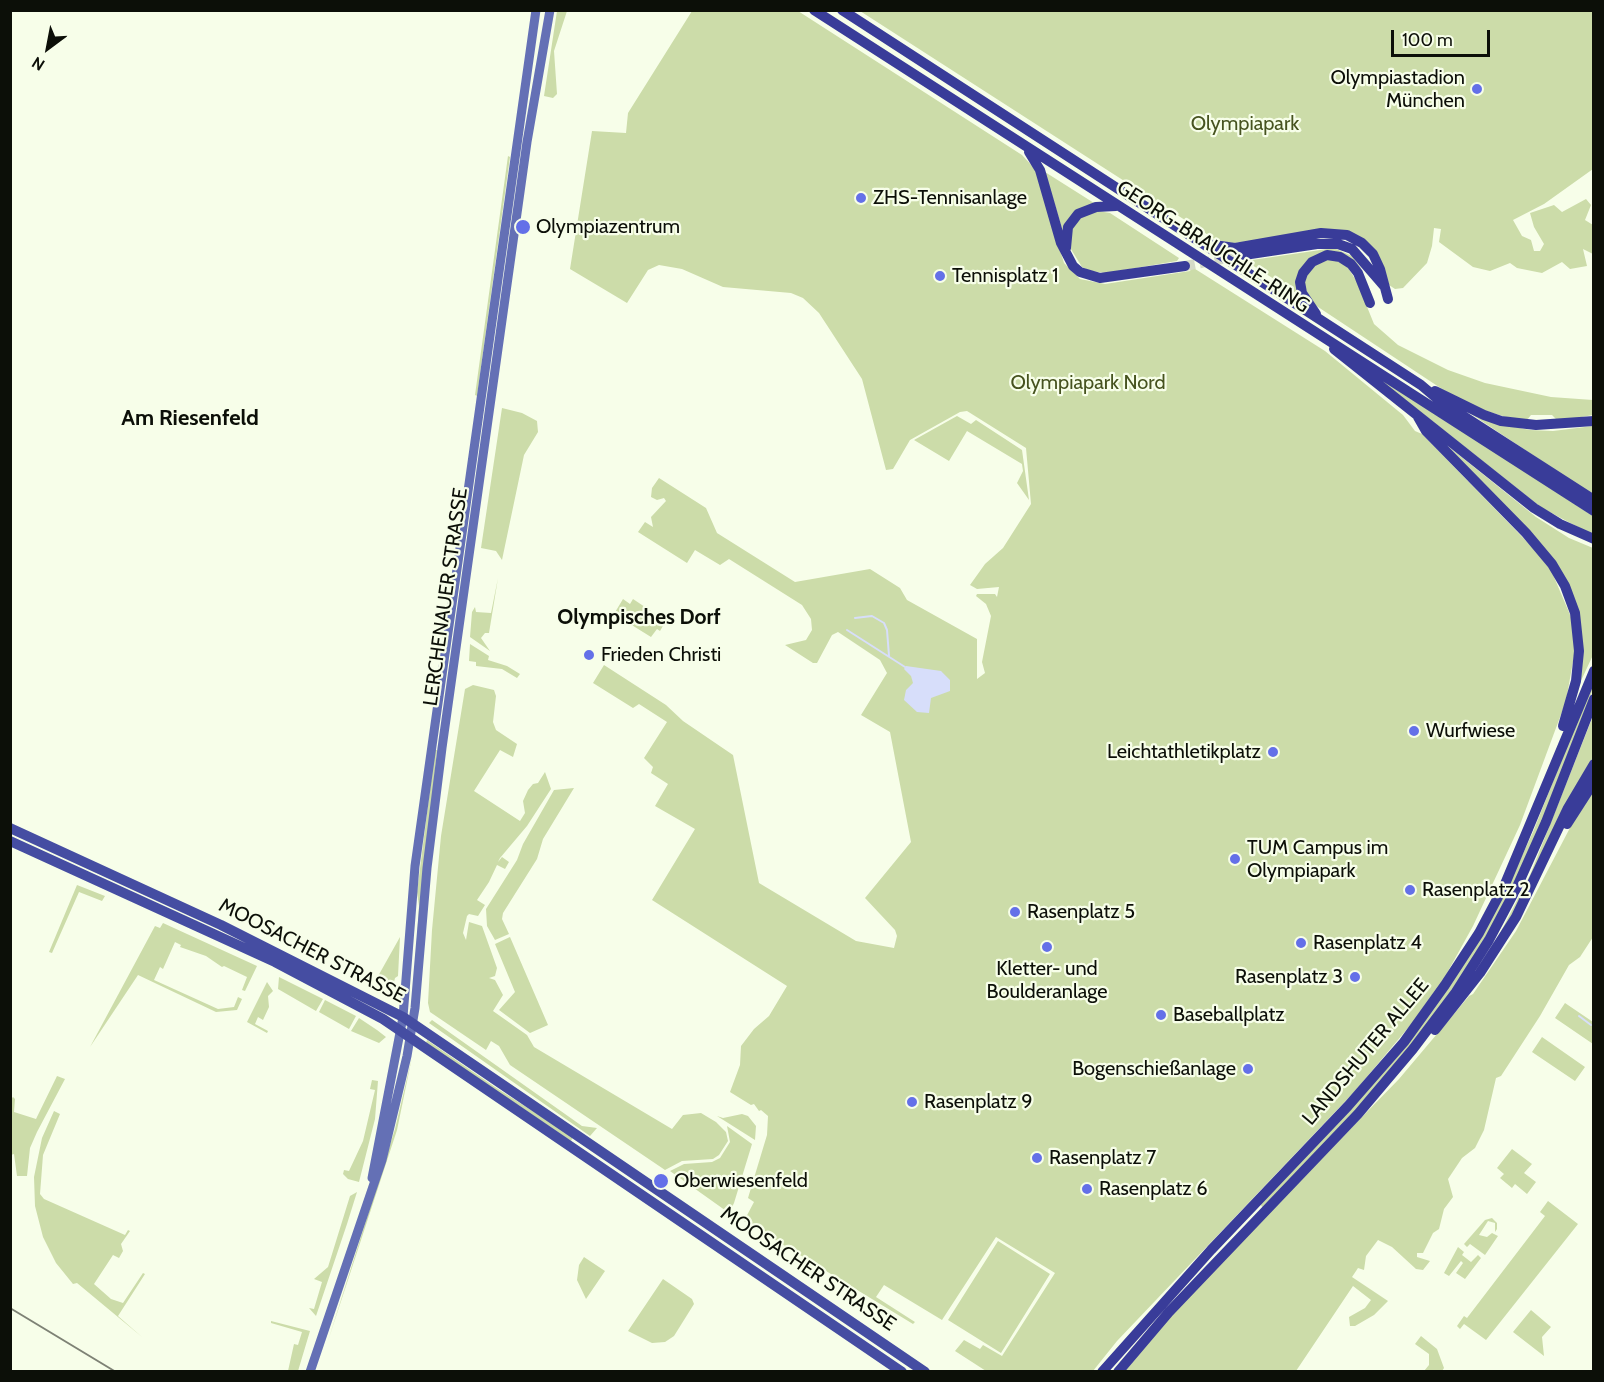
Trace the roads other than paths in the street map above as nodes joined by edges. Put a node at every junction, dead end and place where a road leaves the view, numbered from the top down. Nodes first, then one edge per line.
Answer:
1 (536, 10) edge
2 (550, 10) edge
3 (814, 10) edge
4 (842, 10) edge
5 (1025, 147) junction
6 (1116, 206) junction
7 (1203, 244) junction
8 (1066, 251) junction
9 (1244, 255) tunnel mouth
10 (1364, 264) junction
11 (1185, 266) tunnel mouth
12 (1384, 286) junction
13 (1388, 299) dead end
14 (1320, 320) junction
15 (1320, 337) junction
16 (1421, 385) junction
17 (1418, 417) junction
18 (1593, 421) edge
19 (1593, 500) edge
20 (1593, 511) edge
21 (1593, 539) edge
22 (1593, 671) edge
23 (1593, 699) edge
24 (1555, 763) junction
25 (1593, 764) edge
26 (1593, 782) edge
27 (10, 828) edge
28 (10, 841) edge
29 (1544, 863) junction
30 (408, 1020) junction
31 (405, 1034) junction
32 (1421, 1038) junction
33 (580, 1137) junction
34 (573, 1147) junction
35 (750, 1252) junction
36 (742, 1262) junction
37 (310, 1371) edge
38 (902, 1371) edge
39 (925, 1371) edge
40 (1102, 1371) edge
41 (1118, 1371) edge

1 - 30 main road, LERCHENAUER STRASSE
2 - 30 main road, LERCHENAUER STRASSE
3 - 5 highway, GEORG-BRAUCHLE-RING
4 - 7 highway, GEORG-BRAUCHLE-RING
5 - 6 highway, GEORG-BRAUCHLE-RING
5 - 8 highway
6 - 8 highway
6 - 15 highway, GEORG-BRAUCHLE-RING
7 - 12 highway
7 - 14 highway, GEORG-BRAUCHLE-RING
8 - 11 highway
9 - 10 highway
10 - 12 highway
10 - 14 highway
12 - 13 highway
14 - 16 highway, GEORG-BRAUCHLE-RING
15 - 17 highway
15 - 20 highway, GEORG-BRAUCHLE-RING
16 - 18 highway
16 - 19 highway, GEORG-BRAUCHLE-RING
17 - 21 highway
17 - 24 highway
22 - 24 highway, LANDSHUTER ALLEE
23 - 32 highway, LANDSHUTER ALLEE
24 - 40 highway, LANDSHUTER ALLEE
25 - 29 highway
26 - 29 highway
27 - 30 main road, MOOSACHER STRASSE
28 - 31 main road, MOOSACHER STRASSE
29 - 32 highway
30 - 31 main road, LERCHENAUER STRASSE
30 - 33 main road, MOOSACHER STRASSE
31 - 34 main road, MOOSACHER STRASSE
31 - 37 main road, LERCHENAUER STRASSE
32 - 41 highway, LANDSHUTER ALLEE
33 - 34 main road
33 - 35 main road, MOOSACHER STRASSE
34 - 36 main road, MOOSACHER STRASSE
35 - 36 main road
35 - 39 main road, MOOSACHER STRASSE
36 - 38 main road, MOOSACHER STRASSE

